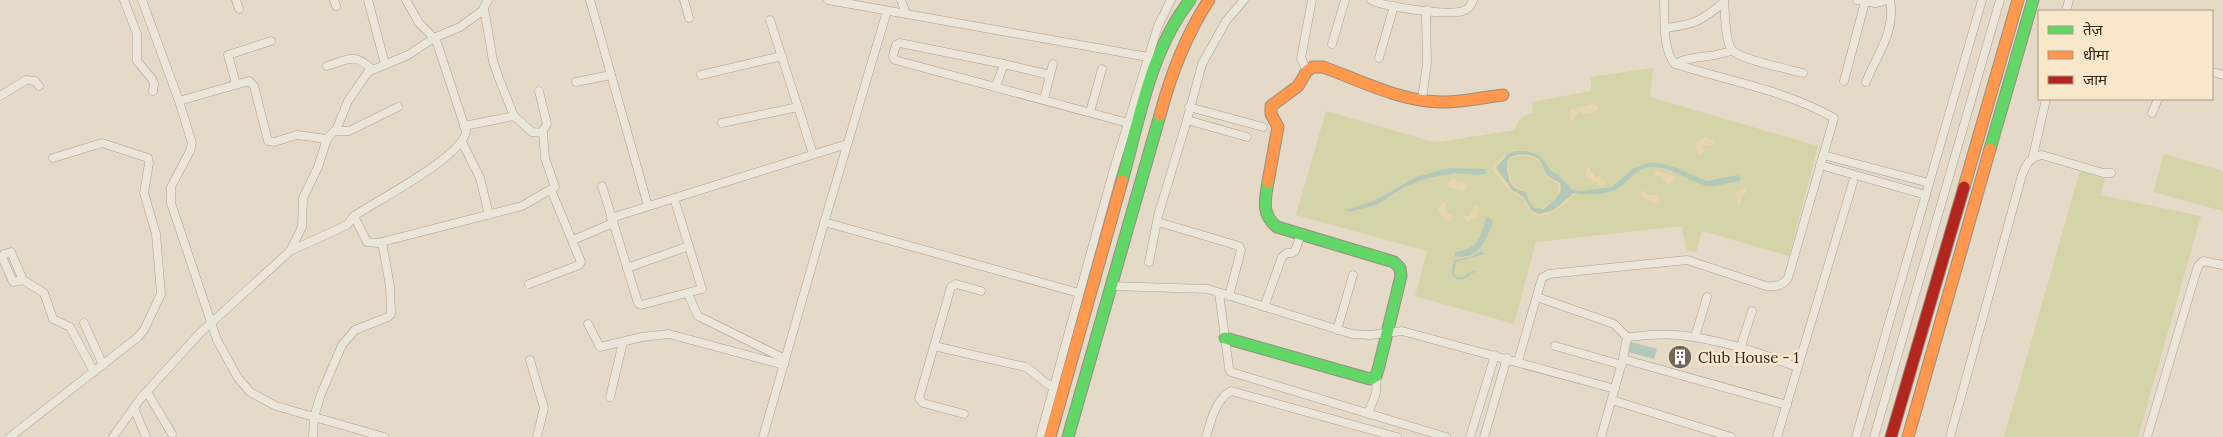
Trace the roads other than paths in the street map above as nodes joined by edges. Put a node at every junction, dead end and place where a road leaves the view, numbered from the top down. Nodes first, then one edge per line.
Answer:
1 (124, 0) edge
2 (142, 0) edge
3 (236, 0) edge
4 (368, 0) edge
5 (406, 0) edge
6 (591, 0) edge
7 (684, 0) edge
8 (828, 0) edge
9 (901, 0) edge
10 (1171, 0) edge
11 (1190, 0) edge
12 (1209, 0) edge
13 (1244, 0) edge
14 (1312, 0) edge
15 (1345, 0) edge
16 (1371, 0) edge
17 (1473, 0) edge
18 (1664, 0) edge
19 (1889, 0) edge
20 (1982, 0) edge
21 (2000, 0) edge
22 (2018, 0) edge
23 (2033, 0) edge
24 (1724, 1) edge
25 (1861, 1) edge
26 (486, 4) edge
27 (1394, 6) junction
28 (239, 9) dead end
29 (887, 10) junction
30 (1428, 10) junction
31 (906, 14) junction
32 (690, 18) dead end
33 (770, 20) dead end
34 (1666, 28) junction
35 (434, 38) junction
36 (271, 41) dead end
37 (1332, 44) dead end
38 (1732, 50) junction
39 (782, 56) junction
40 (1148, 57) junction
41 (1379, 58) dead end
42 (385, 64) junction
43 (1004, 64) junction
44 (1053, 64) dead end
45 (1675, 64) junction
46 (327, 66) dead end
47 (372, 69) junction
48 (1102, 69) dead end
49 (1307, 71) junction
50 (1803, 73) dead end
51 (611, 75) junction
52 (701, 75) dead end
53 (1050, 75) junction
54 (1844, 81) dead end
55 (576, 82) dead end
56 (1866, 82) dead end
57 (236, 84) junction
58 (39, 86) dead end
59 (996, 86) junction
60 (153, 91) dead end
61 (539, 91) dead end
62 (1503, 95) dead end
63 (0, 96) edge
64 (1044, 99) junction
65 (1422, 99) junction
66 (2046, 100) edge
67 (2158, 100) edge
68 (179, 101) junction
69 (398, 107) dead end
70 (798, 107) junction
71 (1189, 107) junction
72 (1090, 112) junction
73 (2152, 114) dead end
74 (514, 116) junction
75 (1187, 120) junction
76 (722, 123) dead end
77 (1128, 123) junction
78 (464, 126) junction
79 (1263, 127) dead end
80 (335, 130) junction
81 (542, 132) junction
82 (1247, 137) dead end
83 (327, 139) junction
84 (462, 142) junction
85 (847, 144) junction
86 (813, 154) junction
87 (1823, 155) junction
88 (2033, 156) junction
89 (53, 158) dead end
90 (1820, 165) junction
91 (2111, 173) dead end
92 (1853, 182) dead end
93 (1929, 183) junction
94 (602, 186) dead end
95 (551, 190) junction
96 (1926, 195) junction
97 (674, 198) junction
98 (648, 206) junction
99 (489, 215) junction
100 (354, 216) junction
101 (612, 221) junction
102 (824, 222) junction
103 (1158, 222) junction
104 (1300, 234) junction
105 (572, 240) junction
106 (382, 242) junction
107 (689, 246) junction
108 (290, 251) junction
109 (1150, 262) dead end
110 (2223, 265) edge
111 (627, 268) junction
112 (1353, 275) dead end
113 (23, 280) dead end
114 (529, 284) dead end
115 (1111, 286) junction
116 (980, 291) dead end
117 (1079, 293) junction
118 (1219, 293) junction
119 (688, 294) junction
120 (1229, 296) junction
121 (1537, 297) junction
122 (1707, 297) dead end
123 (1264, 307) junction
124 (1752, 311) dead end
125 (84, 323) dead end
126 (211, 324) junction
127 (588, 324) dead end
128 (1337, 330) junction
129 (1389, 332) junction
130 (1627, 337) junction
131 (1695, 337) junction
132 (1225, 338) junction
133 (624, 342) junction
134 (934, 346) junction
135 (1555, 346) dead end
136 (1742, 346) junction
137 (1495, 355) junction
138 (1507, 358) junction
139 (530, 360) dead end
140 (1518, 361) junction
141 (785, 362) junction
142 (1623, 362) junction
143 (103, 365) junction
144 (1797, 366) junction
145 (94, 372) junction
146 (1376, 374) junction
147 (1054, 387) junction
148 (1485, 389) junction
149 (1615, 389) junction
150 (147, 392) junction
151 (1497, 393) junction
152 (610, 396) dead end
153 (1612, 400) junction
154 (1787, 405) junction
155 (134, 408) junction
156 (964, 414) dead end
157 (1368, 414) junction
158 (314, 417) junction
159 (172, 434) dead end
160 (10, 437) edge
161 (113, 437) edge
162 (146, 437) edge
163 (314, 437) edge
164 (384, 437) edge
165 (537, 437) edge
166 (764, 437) edge
167 (1040, 437) edge
168 (1050, 437) edge
169 (1068, 437) edge
170 (1206, 437) edge
171 (1398, 437) edge
172 (1446, 437) edge
173 (1470, 437) edge
174 (1484, 437) edge
175 (1600, 437) edge
176 (1731, 437) edge
177 (1777, 437) edge
178 (1856, 437) edge
179 (1874, 437) edge
180 (1891, 437) edge
181 (1908, 437) edge
182 (1950, 437) edge
183 (2147, 437) edge

1 - 60 street
2 - 68 street
3 - 28 street
4 - 42 street
5 - 35 street
6 - 51 street
7 - 32 street
8 - 29 street
9 - 31 street
10 - 40 street
11 - 168 street
12 - 115 street
13 - 71 street
14 - 49 street
15 - 37 street
16 - 27 street
17 - 30 street
18 - 34 street
19 - 25 street
19 - 56 street
20 - 93 street
21 - 179 street
22 - 180 street
23 - 181 street
24 - 34 street
24 - 38 street
25 - 54 street
26 - 35 street
26 - 74 street
27 - 30 street
27 - 41 street
29 - 31 street
29 - 85 street
30 - 65 street
31 - 40 street
33 - 39 street
34 - 45 street
35 - 42 street
35 - 78 street
36 - 57 street
38 - 45 street
38 - 50 street
39 - 52 street
39 - 70 street
40 - 77 street
42 - 47 street
43 - 53 street
43 - 59 street
43 - 59 street
44 - 53 street
45 - 87 street
46 - 47 street
47 - 80 street
48 - 72 street
49 - 65 street
49 - 104 street
51 - 55 street
51 - 98 street
53 - 64 street
57 - 68 street
57 - 83 street
58 - 63 street
59 - 64 street
61 - 81 street
62 - 65 street
64 - 72 street
66 - 88 street
67 - 73 street
68 - 126 street
69 - 80 street
70 - 76 street
70 - 86 street
71 - 75 street
71 - 79 street
72 - 77 street
74 - 78 street
74 - 81 street
75 - 82 street
75 - 103 street
77 - 117 street
78 - 84 street
80 - 83 street
81 - 95 street
83 - 108 street
84 - 99 street
84 - 100 street
85 - 86 street
85 - 102 street
86 - 97 street
87 - 90 street
87 - 93 street
88 - 91 street
88 - 182 street
89 - 143 street
90 - 96 street
90 - 121 street
92 - 144 street
93 - 96 street
94 - 101 street
95 - 99 street
95 - 105 street
96 - 178 street
97 - 98 street
97 - 107 street
98 - 101 street
99 - 106 street
100 - 106 street
100 - 108 street
101 - 105 street
101 - 111 street
102 - 117 street
102 - 141 street
103 - 109 street
103 - 120 street
104 - 123 street
104 - 129 street
105 - 114 street
106 - 158 street
107 - 111 street
107 - 119 street
108 - 126 street
110 - 183 street
111 - 119 street
112 - 128 street
113 - 145 street
115 - 118 street
115 - 169 street
116 - 134 street
117 - 147 street
118 - 120 street
118 - 132 street
119 - 141 street
120 - 123 street
121 - 130 street
121 - 140 street
122 - 131 street
123 - 128 street
124 - 136 street
125 - 143 street
126 - 150 street
126 - 158 street
127 - 133 street
128 - 129 street
129 - 137 street
129 - 146 street
130 - 131 street
130 - 142 street
131 - 136 street
132 - 146 street
132 - 157 street
133 - 141 street
133 - 152 street
134 - 147 street
134 - 156 street
135 - 142 street
136 - 144 street
137 - 138 street
137 - 148 street
138 - 140 street
138 - 151 street
139 - 165 street
140 - 149 street
141 - 166 street
142 - 149 street
142 - 154 street
143 - 145 street
144 - 154 street
145 - 160 street
146 - 157 street
147 - 167 street
148 - 151 street
148 - 173 street
149 - 153 street
150 - 155 street
150 - 159 street
151 - 174 street
153 - 175 street
153 - 176 street
154 - 177 street
155 - 161 street
155 - 162 street
157 - 172 street
158 - 163 street
158 - 164 street
170 - 171 street

